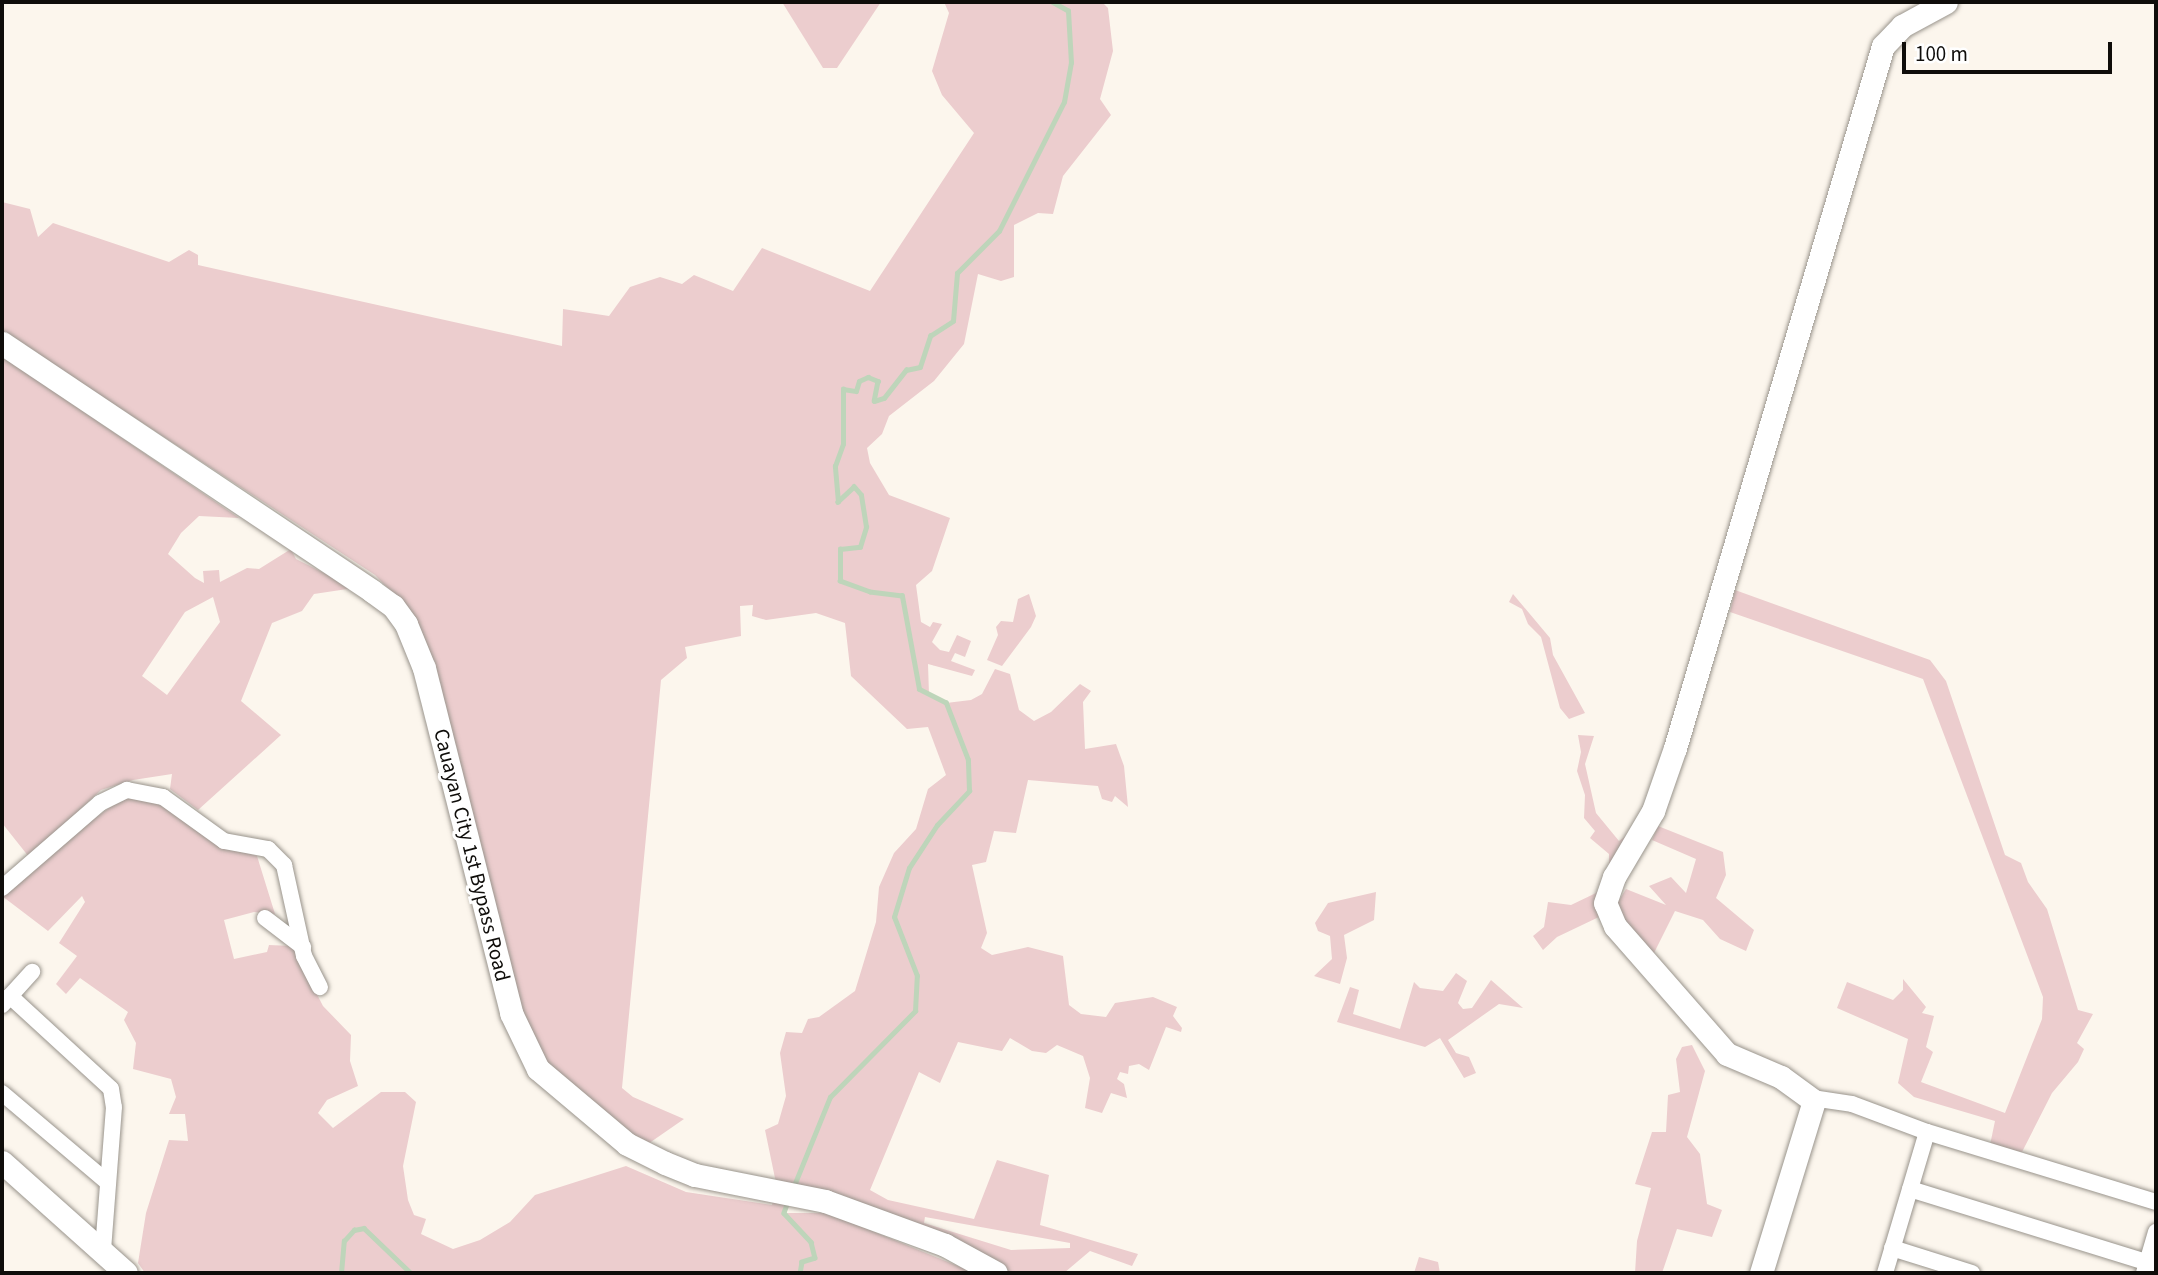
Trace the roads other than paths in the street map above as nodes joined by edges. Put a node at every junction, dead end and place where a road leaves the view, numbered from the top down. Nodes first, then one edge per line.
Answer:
1 (1946, 2) edge
2 (2, 342) edge
3 (2, 888) edge
4 (265, 918) dead end
5 (303, 947) junction
6 (32, 972) dead end
7 (320, 987) dead end
8 (6, 1001) edge
9 (2, 1093) edge
10 (1812, 1098) junction
11 (1927, 1132) junction
12 (2, 1162) edge
13 (106, 1181) junction
14 (1910, 1189) junction
15 (2156, 1202) edge
16 (2156, 1232) edge
17 (1892, 1248) junction
18 (103, 1251) junction
19 (2149, 1267) edge
20 (126, 1273) edge
21 (996, 1273) edge
22 (1761, 1273) edge
23 (1885, 1273) edge
24 (1972, 1273) edge

1 - 10 street
2 - 21 street, Cauayan City 1st Bypass Road
3 - 5 street
4 - 5 street
5 - 7 street
6 - 8 street
8 - 13 street
9 - 13 street
10 - 11 street
10 - 22 street
11 - 14 street
11 - 15 street
12 - 18 street
13 - 18 street
14 - 17 street
14 - 19 street
16 - 19 street
17 - 23 street
17 - 24 street
18 - 20 street

